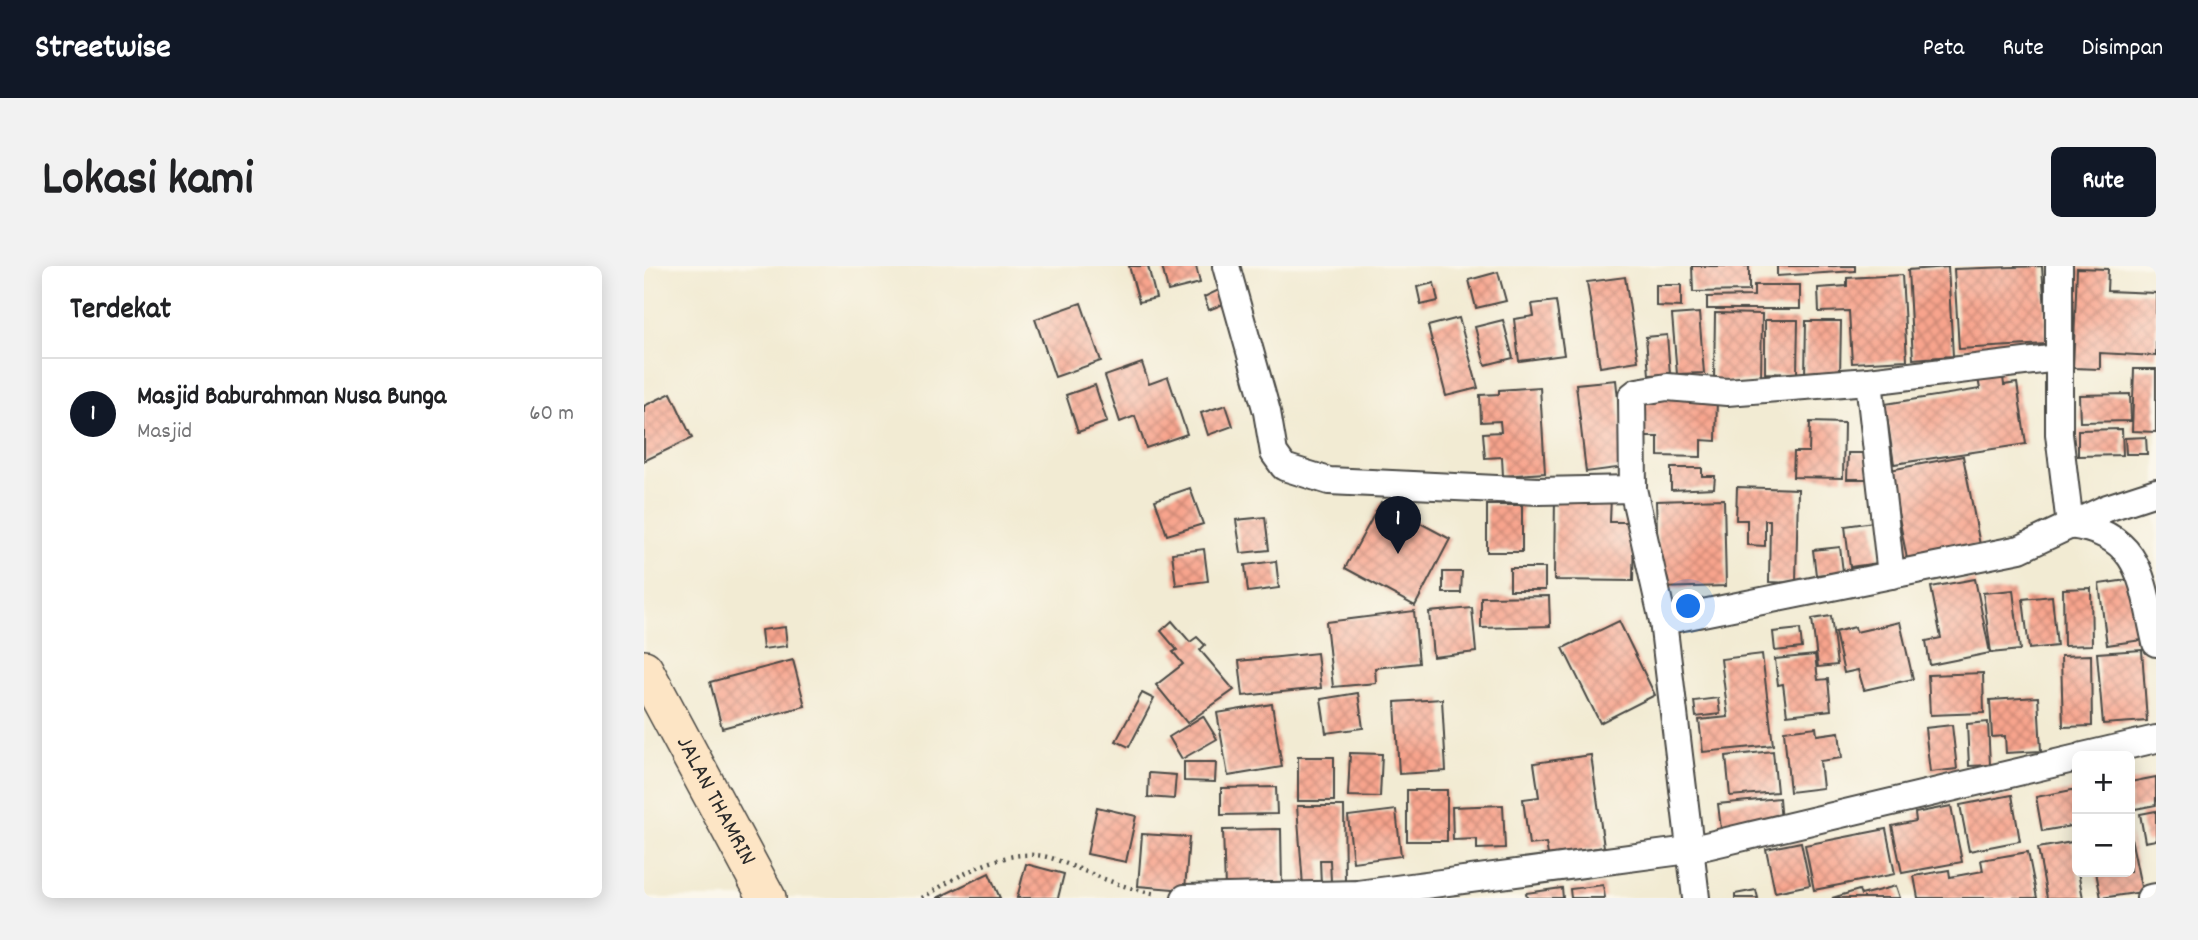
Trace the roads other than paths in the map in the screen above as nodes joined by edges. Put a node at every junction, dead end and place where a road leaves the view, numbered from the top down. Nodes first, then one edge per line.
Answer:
1 (1226, 266) edge
2 (2059, 266) edge
3 (2058, 358) junction
4 (1869, 381) junction
5 (1633, 489) junction
6 (2156, 492) edge
7 (2070, 525) junction
8 (1891, 575) junction
9 (1663, 621) junction
10 (2156, 643) edge
11 (644, 669) edge
12 (2156, 739) edge
13 (2104, 751) edge
14 (2072, 759) edge
15 (1689, 850) junction
16 (2156, 897) edge
17 (767, 898) edge
18 (1185, 898) edge
19 (1696, 898) edge
20 (2150, 898) edge

1 - 5 street
2 - 3 street
3 - 4 street
3 - 7 street
4 - 5 street
4 - 8 street
5 - 9 street
6 - 7 street
7 - 8 street
7 - 10 street
8 - 9 street
9 - 15 street
11 - 17 main road, JALAN THAMRIN
12 - 13 street
14 - 15 street
15 - 18 street
15 - 19 street
16 - 20 street

